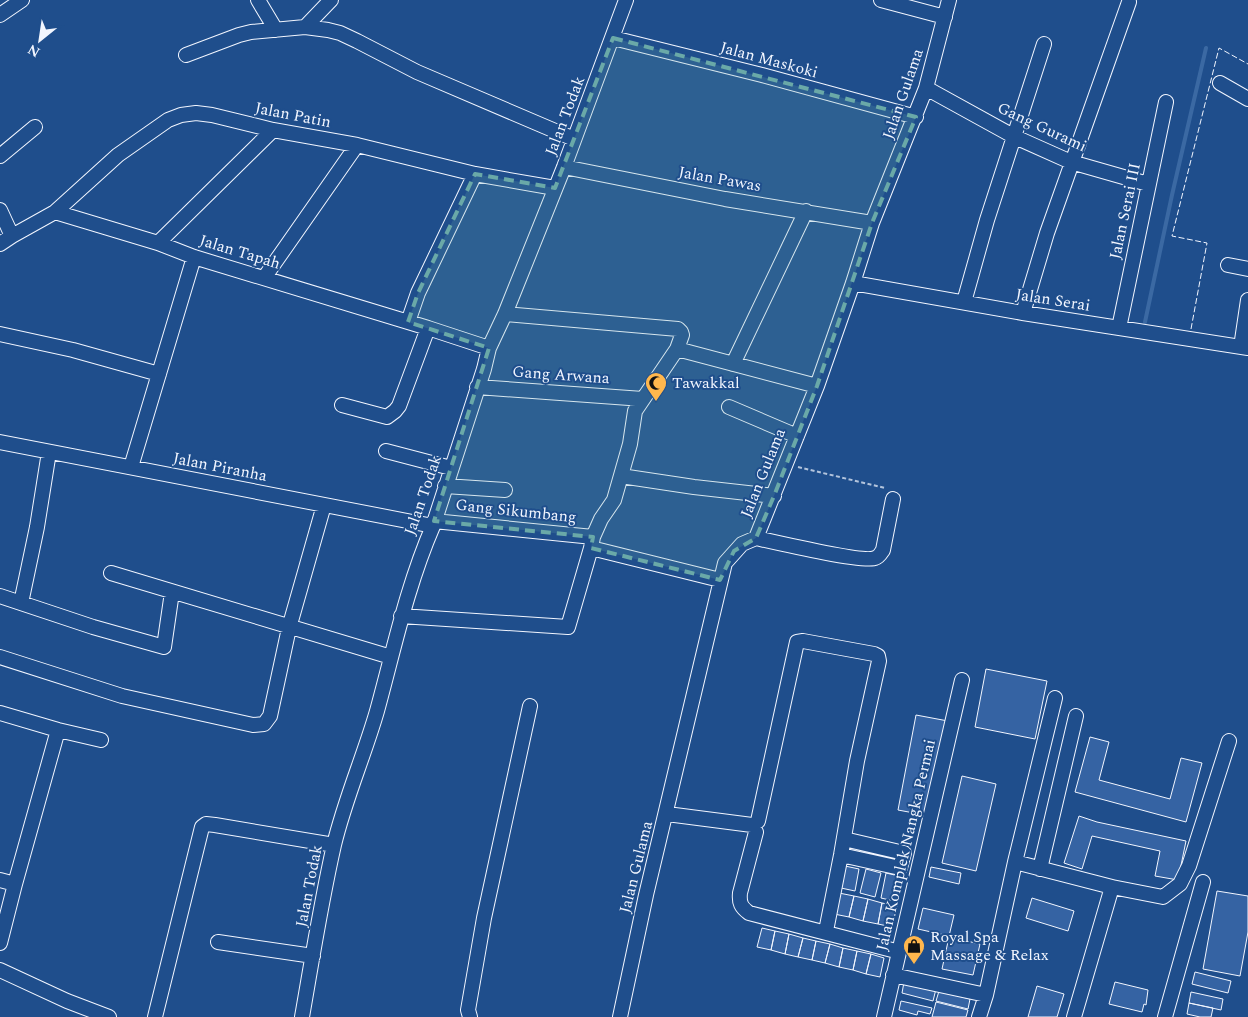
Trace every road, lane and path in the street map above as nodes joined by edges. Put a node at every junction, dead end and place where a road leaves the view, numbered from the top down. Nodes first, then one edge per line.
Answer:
1 (22, 0) edge
2 (258, 0) edge
3 (331, 0) edge
4 (626, 0) edge
5 (881, 0) edge
6 (949, 0) edge
7 (1129, 2) dead end
8 (0, 16) edge
9 (945, 17) junction
10 (305, 28) junction
11 (276, 30) junction
12 (613, 38) junction
13 (1044, 44) dead end
14 (186, 55) dead end
15 (1220, 83) dead end
16 (926, 88) junction
17 (1248, 99) edge
18 (1166, 102) dead end
19 (916, 117) junction
20 (35, 127) dead end
21 (274, 130) junction
22 (1015, 137) junction
23 (574, 139) junction
24 (357, 145) junction
25 (0, 156) edge
26 (1072, 162) junction
27 (564, 167) junction
28 (475, 174) junction
29 (1148, 184) junction
30 (555, 188) junction
31 (0, 210) edge
32 (806, 211) junction
33 (55, 212) junction
34 (872, 222) junction
35 (12, 236) junction
36 (158, 243) junction
37 (0, 244) edge
38 (194, 257) junction
39 (1228, 265) dead end
40 (1248, 269) edge
41 (264, 278) junction
42 (853, 283) junction
43 (1248, 300) edge
44 (964, 302) junction
45 (1023, 313) junction
46 (506, 314) junction
47 (408, 322) junction
48 (428, 328) junction
49 (1119, 328) junction
50 (0, 334) edge
51 (489, 348) junction
52 (1244, 348) edge
53 (677, 349) junction
54 (733, 364) junction
55 (159, 374) junction
56 (817, 386) junction
57 (477, 387) junction
58 (643, 399) junction
59 (342, 406) dead end
60 (729, 407) dead end
61 (797, 436) junction
62 (0, 442) edge
63 (386, 451) dead end
64 (49, 452) junction
65 (786, 464) junction
66 (132, 467) junction
67 (451, 468) junction
68 (621, 476) junction
69 (446, 486) junction
70 (505, 490) dead end
71 (774, 496) junction
72 (893, 499) joint
73 (324, 505) junction
74 (434, 524) junction
75 (756, 538) junction
76 (592, 542) junction
77 (111, 573) dead end
78 (720, 580) junction
79 (172, 592) junction
80 (0, 596) edge
81 (20, 603) junction
82 (401, 616) junction
83 (289, 628) junction
84 (0, 657) edge
85 (391, 657) junction
86 (962, 680) dead end
87 (1055, 698) dead end
88 (530, 706) dead end
89 (0, 713) edge
90 (1076, 716) dead end
91 (58, 730) junction
92 (101, 740) dead end
93 (1229, 741) dead end
94 (666, 814) junction
95 (755, 826) junction
96 (844, 839) junction
97 (334, 845) junction
98 (841, 855) junction
99 (1018, 863) junction
100 (1040, 869) junction
101 (0, 880) edge
102 (1203, 882) dead end
103 (15, 884) junction
104 (1112, 887) junction
105 (826, 931) junction
106 (218, 942) dead end
107 (0, 943) edge
108 (892, 950) dead end
109 (313, 956) junction
110 (0, 970) edge
111 (893, 974) junction
112 (986, 995) junction
113 (109, 1017) edge
114 (155, 1017) edge
115 (302, 1017) edge
116 (470, 1017) edge
117 (620, 1017) edge
118 (884, 1017) edge
119 (980, 1017) edge
120 (1074, 1017) edge
121 (1165, 1017) edge

1 - 8 street
2 - 11 street
3 - 10 street
4 - 12 street, Jalan Todak
5 - 9 street
6 - 9 street, Jalan Gulama
7 - 26 street
9 - 16 street, Jalan Gulama
10 - 11 street
10 - 23 street
11 - 14 street
12 - 19 street, Jalan Maskoki
12 - 23 street, Jalan Todak
13 - 22 street
15 - 17 street
16 - 19 street, Jalan Gulama
16 - 22 street, Gang Gurami
18 - 29 street, Jalan Serai III
19 - 34 street, Jalan Gulama
20 - 25 street
21 - 24 street, Jalan Patin
21 - 33 street, Jalan Patin
21 - 36 street
22 - 26 street, Gang Gurami
22 - 44 street
23 - 27 street, Jalan Todak
24 - 28 street, Jalan Patin
24 - 41 street
26 - 29 street, Gang Gurami
26 - 45 street
27 - 30 street, Jalan Todak
27 - 32 street, Jalan Pawas
28 - 30 street, Jalan Patin
28 - 47 street
29 - 49 street, Jalan Serai III
30 - 46 street, Jalan Todak
31 - 35 street
32 - 34 street, Jalan Pawas
32 - 54 street
33 - 35 street
33 - 36 street, Jalan Tapah
34 - 42 street, Jalan Gulama
35 - 37 street
36 - 38 street, Jalan Tapah
38 - 41 street, Jalan Tapah
38 - 55 street
39 - 40 street
41 - 47 street, Jalan Tapah
42 - 44 street, Jalan Serai
42 - 56 street, Jalan Gulama
43 - 52 street
44 - 45 street, Jalan Serai
45 - 49 street, Jalan Serai
46 - 51 street, Jalan Todak
46 - 53 street
47 - 48 street, Jalan Tapah
48 - 51 street, Jalan Tapah
48 - 59 street
49 - 52 street, Jalan Serai
50 - 55 street
51 - 57 street, Jalan Todak
53 - 54 street
53 - 58 street
54 - 56 street
55 - 66 street
56 - 61 street, Jalan Gulama
57 - 58 street, Gang Arwana
57 - 67 street, Jalan Todak
58 - 68 street
60 - 61 street
61 - 65 street, Jalan Gulama
62 - 64 street, Jalan Piranha
63 - 67 street
64 - 66 street, Jalan Piranha
64 - 81 street
65 - 71 street, Jalan Gulama
65 - 72 path
66 - 73 street, Jalan Piranha
67 - 69 street, Jalan Todak
68 - 71 street
68 - 76 street
69 - 70 street
69 - 74 street, Jalan Todak
71 - 75 street, Jalan Gulama
72 - 75 street
73 - 74 street, Jalan Piranha
73 - 83 street
74 - 76 street, Gang Sikumbang
74 - 82 street, Jalan Todak
75 - 78 street, Jalan Gulama
76 - 78 street, Gang Sikumbang
76 - 82 street
77 - 79 street
78 - 94 street, Jalan Gulama
79 - 81 street
79 - 83 street
80 - 81 street
82 - 85 street, Jalan Todak
83 - 84 street
83 - 85 street
85 - 97 street, Jalan Todak
86 - 111 street, Jalan Komplek Nangka Permai
87 - 99 street
88 - 116 street
89 - 91 street
90 - 100 street
91 - 92 street
91 - 103 street
93 - 104 street
94 - 95 street
94 - 117 street, Jalan Gulama
95 - 96 street
95 - 105 street
96 - 98 street
96 - 98 street
97 - 109 street, Jalan Todak
97 - 114 street
98 - 105 street
99 - 100 street
99 - 112 street
100 - 104 street
101 - 103 street
102 - 121 street
103 - 107 street
104 - 120 street
105 - 108 street
106 - 109 street
109 - 115 street, Jalan Todak
110 - 113 street
111 - 112 street
111 - 118 street, Jalan Komplek Nangka Permai
112 - 119 street

